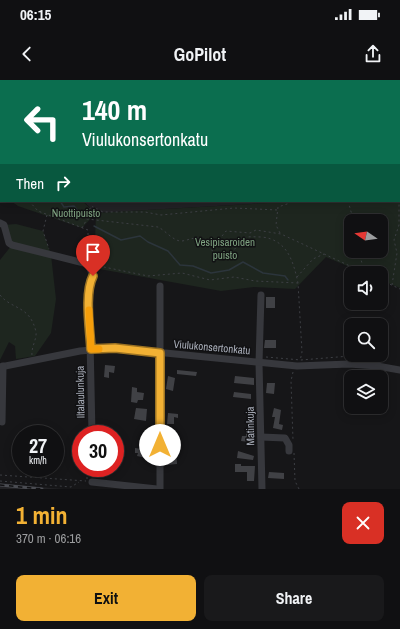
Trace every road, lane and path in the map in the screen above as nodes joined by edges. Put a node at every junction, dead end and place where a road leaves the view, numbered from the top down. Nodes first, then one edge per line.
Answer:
1 (30, 202) edge
2 (290, 202) edge
3 (348, 202) edge
4 (399, 202) edge
5 (278, 210) junction
6 (353, 214) edge
7 (47, 215) junction
8 (86, 221) junction
9 (0, 223) edge
10 (82, 228) junction
11 (274, 233) junction
12 (280, 234) junction
13 (222, 236) dead end
14 (270, 238) junction
15 (325, 254) junction
16 (51, 255) junction
17 (88, 264) junction
18 (350, 266) edge
19 (297, 277) junction
20 (298, 283) junction
21 (388, 283) edge
22 (392, 285) junction
23 (160, 286) dead end
24 (400, 289) edge
25 (0, 295) edge
26 (261, 295) dead end
27 (91, 349) junction
28 (160, 353) junction
29 (32, 356) dead end
30 (259, 363) junction
31 (297, 366) junction
32 (1, 367) edge
33 (400, 370) edge
34 (2, 422) dead end
35 (92, 425) edge
36 (261, 437) junction
37 (293, 442) dead end
38 (291, 451) joint
39 (0, 474) edge
40 (90, 477) edge
41 (0, 481) edge
42 (79, 481) junction
43 (90, 482) junction
44 (157, 489) edge
45 (160, 489) edge
46 (262, 489) edge
47 (299, 489) edge

1 - 7 path
2 - 5 path
3 - 6 path
4 - 22 path
5 - 8 path
5 - 12 path
7 - 10 path
7 - 16 path
8 - 10 path
8 - 14 path
9 - 16 street
10 - 17 path
11 - 12 path
11 - 13 path
11 - 14 path
12 - 15 path
14 - 19 path
15 - 18 path
15 - 19 path
16 - 17 street
17 - 20 path
17 - 27 street, Iltalaulunkuja
19 - 20 path
20 - 31 path
21 - 22 path
22 - 24 path
23 - 28 street
25 - 29 path
26 - 30 street, Matinkuja
27 - 28 street, Viulukonsertonkatu
27 - 32 street, Viulukonsertonkatu
27 - 35 street, Iltalaulunkuja
28 - 30 street, Viulukonsertonkatu
28 - 45 street
30 - 31 street, Viulukonsertonkatu
30 - 36 street, Matinkuja
31 - 33 street, Viulukonsertonkatu
31 - 37 path
32 - 34 street
36 - 38 street
36 - 46 street, Matinkuja
38 - 47 path
39 - 42 path
40 - 43 path
41 - 42 path
42 - 43 path
43 - 44 street

